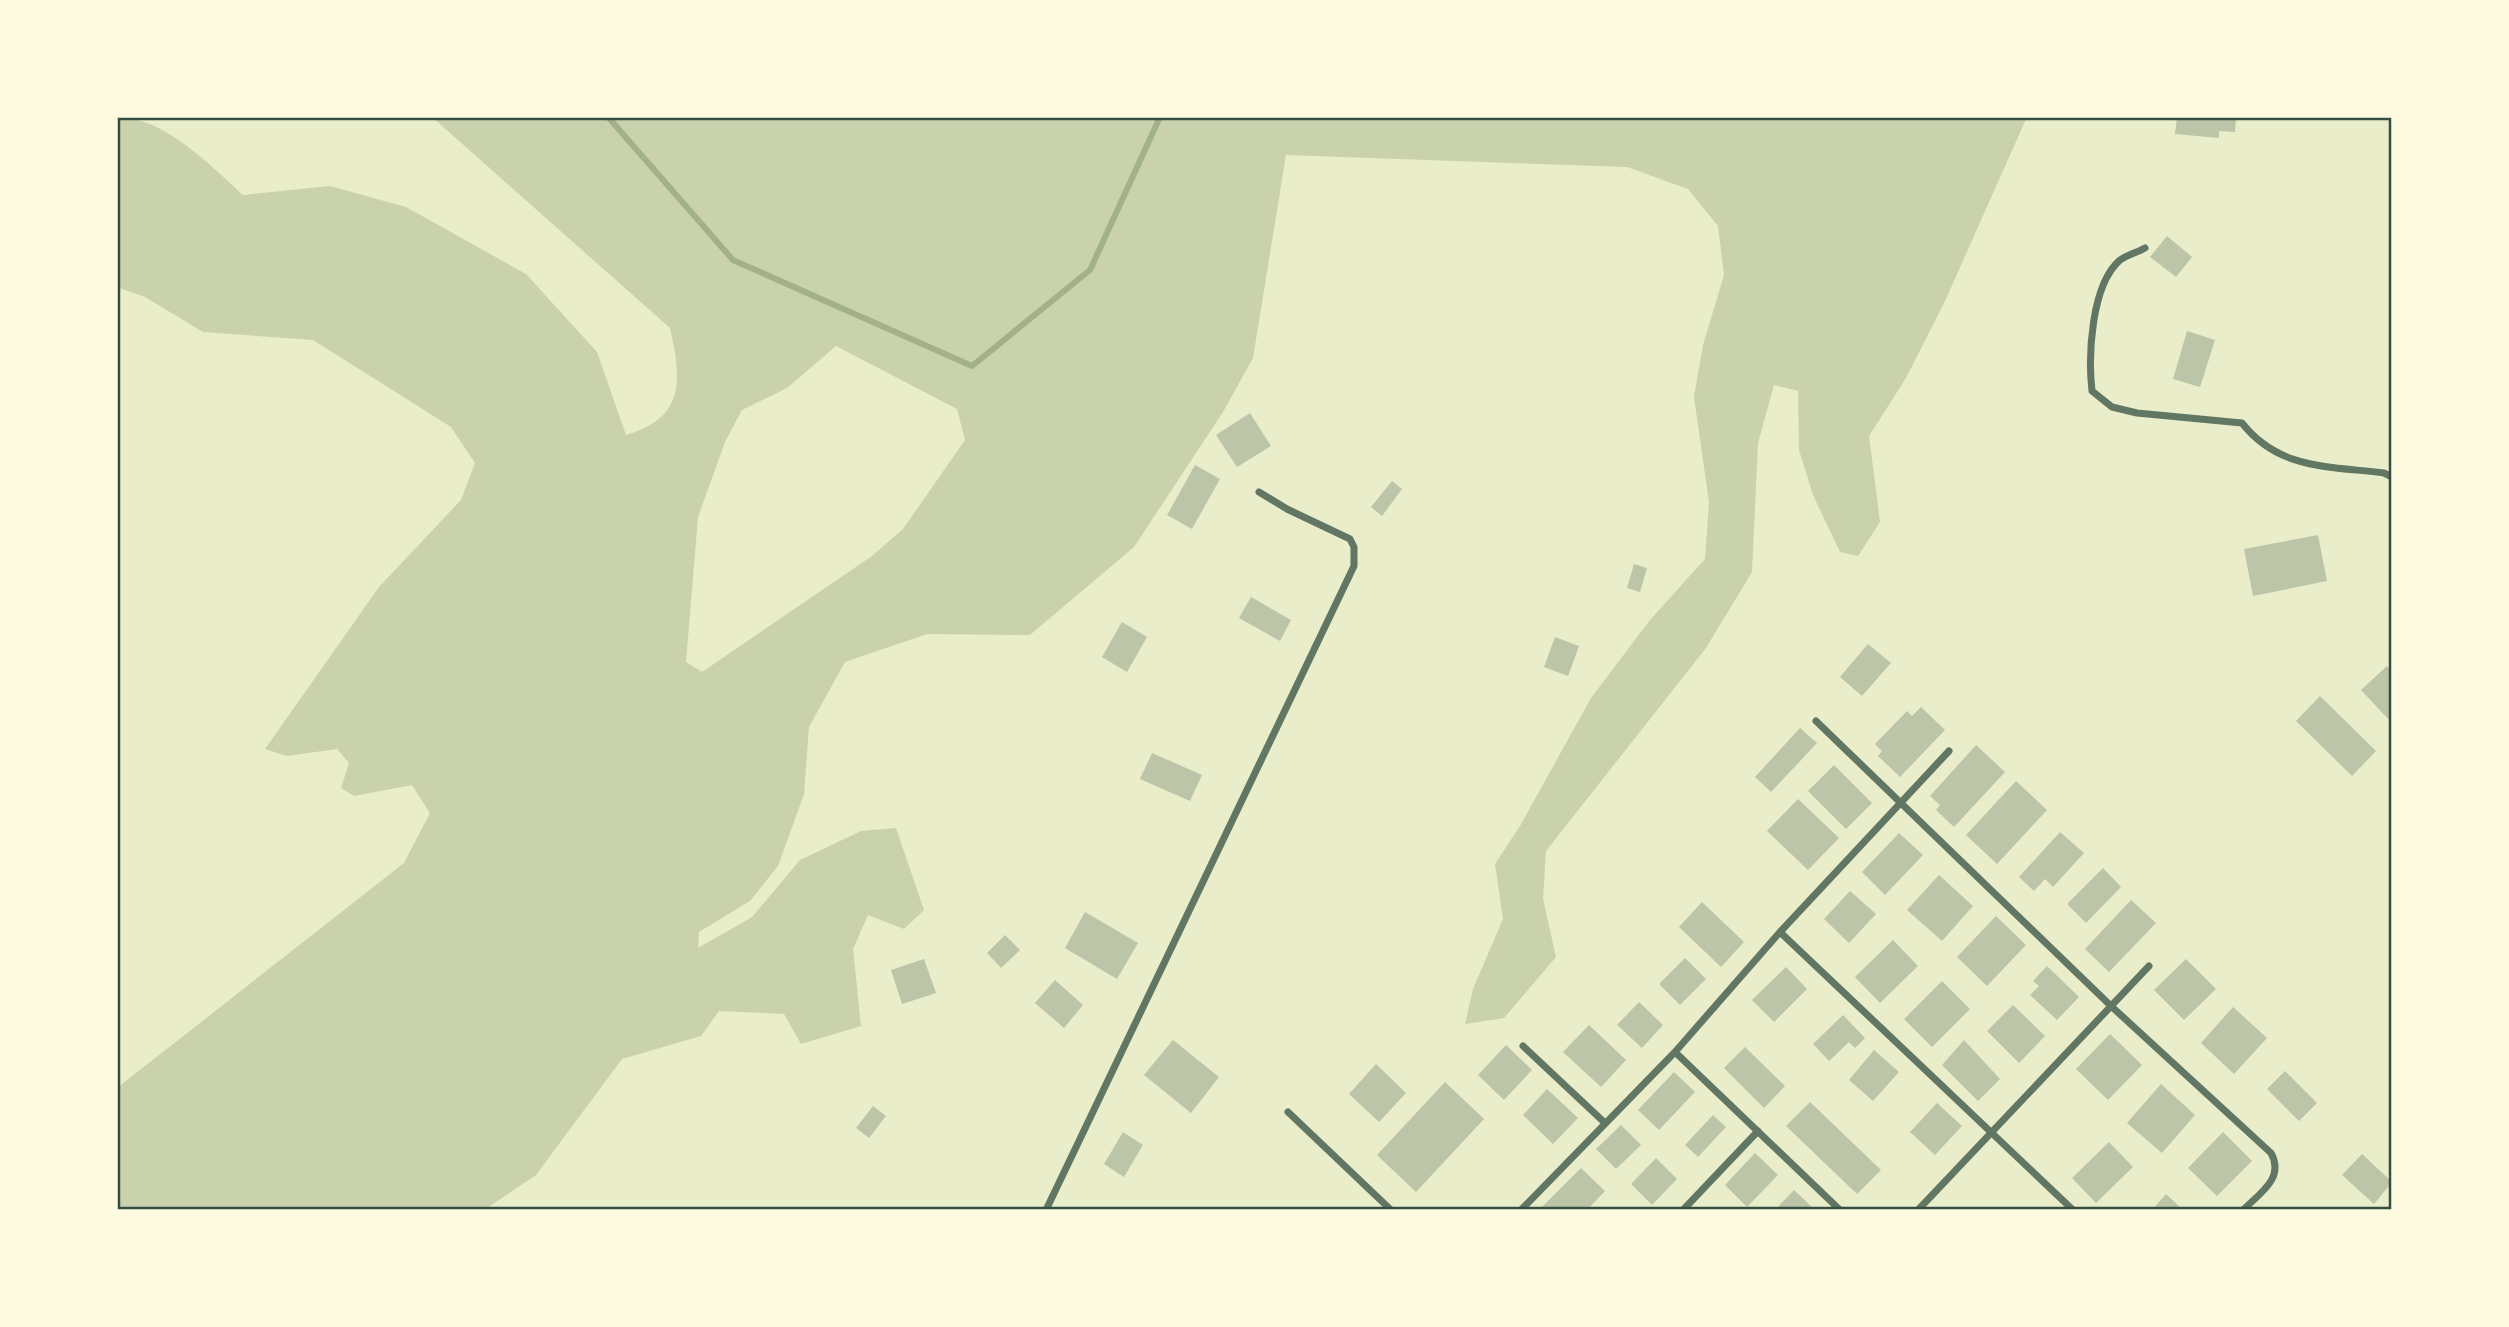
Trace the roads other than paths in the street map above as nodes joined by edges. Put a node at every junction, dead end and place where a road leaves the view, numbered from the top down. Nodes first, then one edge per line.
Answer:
1 (2145, 248) dead end
2 (2392, 477) edge
3 (1259, 492) dead end
4 (1816, 721) dead end
5 (1949, 751) dead end
6 (1899, 804) junction
7 (1780, 932) junction
8 (2149, 966) dead end
9 (2111, 1006) junction
10 (1524, 1046) dead end
11 (1675, 1052) junction
12 (1288, 1112) dead end
13 (1605, 1124) junction
14 (1758, 1131) junction
15 (1992, 1132) junction
16 (1046, 1210) edge
17 (1391, 1210) edge
18 (1521, 1210) edge
19 (1683, 1210) edge
20 (1840, 1210) edge
21 (1918, 1210) edge
22 (2073, 1210) edge
23 (2243, 1210) edge

1 - 2 street
3 - 16 street
4 - 6 street
5 - 6 street
6 - 7 street
6 - 9 street
7 - 11 street
7 - 15 street
8 - 9 street
9 - 15 street
9 - 23 street
10 - 13 street
11 - 13 street
11 - 14 street
12 - 17 street
13 - 18 street
14 - 19 street
14 - 20 street
15 - 21 street
15 - 22 street

